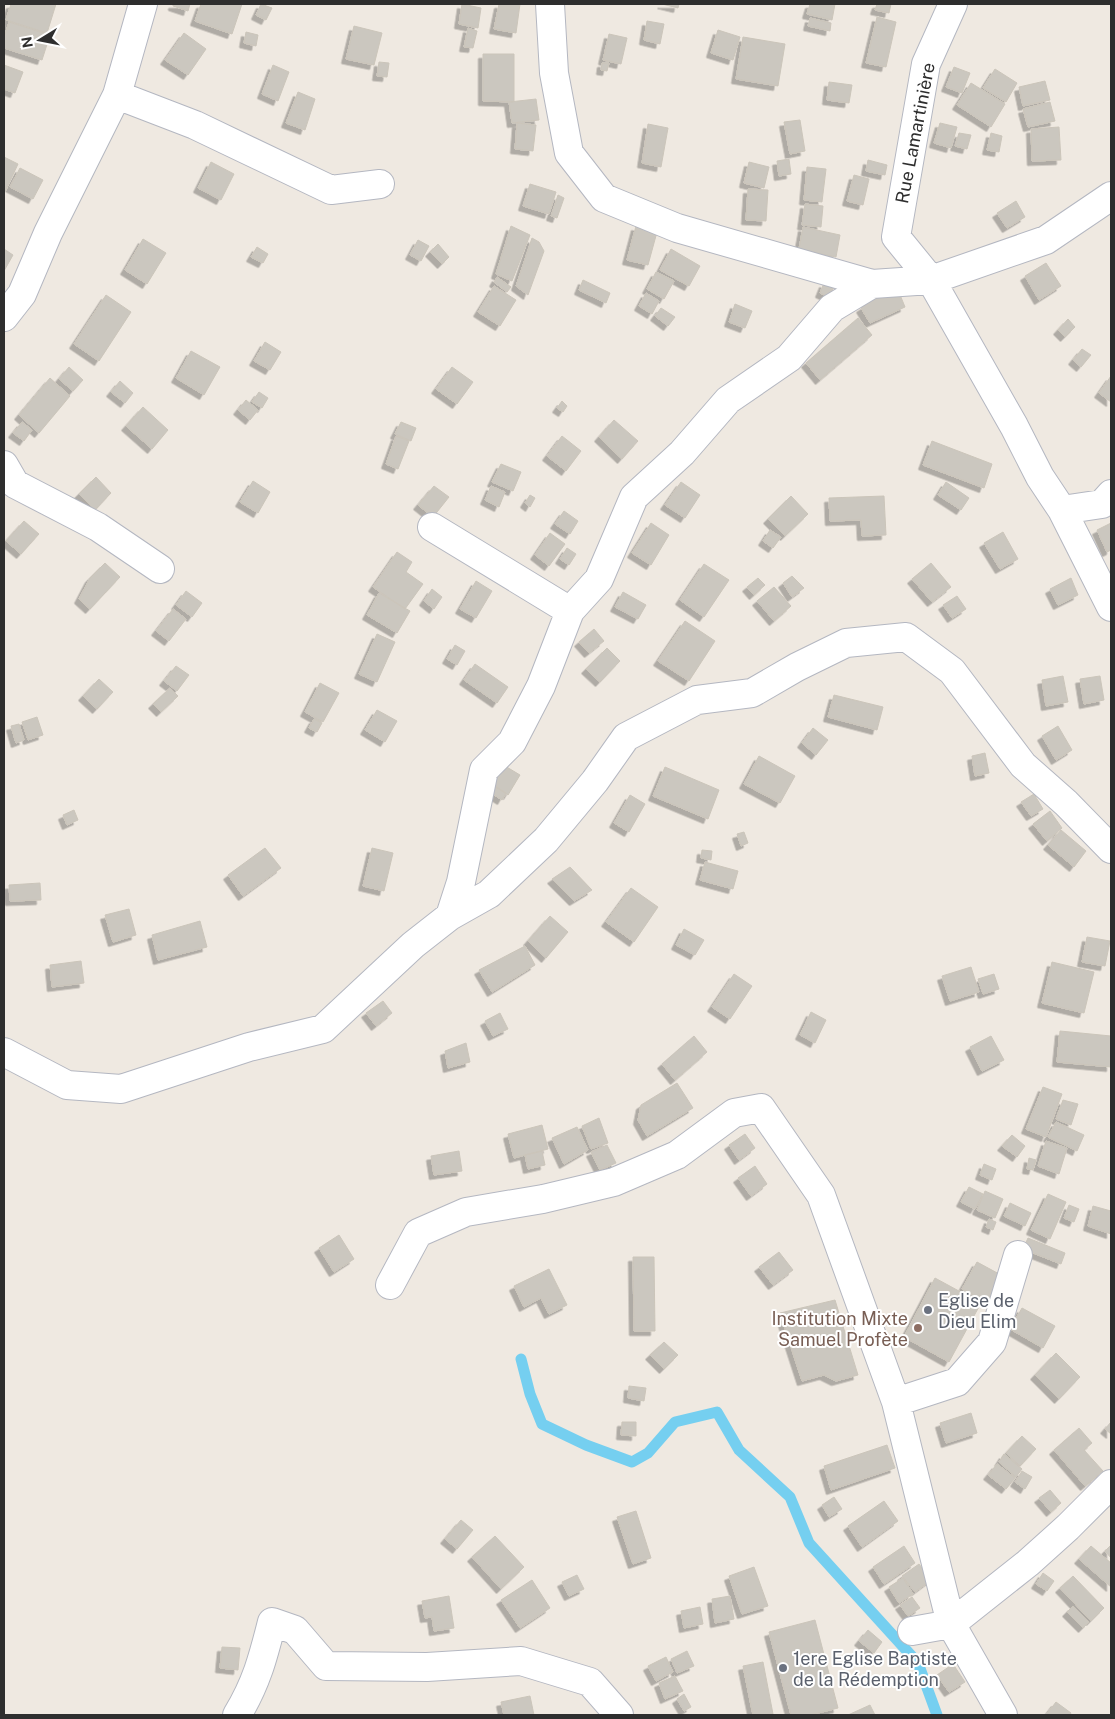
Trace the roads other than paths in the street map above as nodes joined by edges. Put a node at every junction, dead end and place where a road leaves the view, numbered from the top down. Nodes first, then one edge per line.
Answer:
1 (143, 4) edge
2 (550, 4) edge
3 (953, 4) edge
4 (117, 95) junction
5 (380, 184) dead end
6 (1111, 196) edge
7 (931, 280) junction
8 (872, 284) junction
9 (4, 317) edge
10 (7, 480) edge
11 (1111, 494) edge
12 (1062, 510) junction
13 (432, 527) dead end
14 (160, 569) dead end
15 (1111, 607) edge
16 (570, 611) junction
17 (1111, 849) edge
18 (450, 916) junction
19 (4, 1052) edge
20 (1018, 1255) dead end
21 (390, 1285) dead end
22 (896, 1402) junction
23 (1111, 1484) edge
24 (951, 1624) junction
25 (912, 1631) dead end
26 (237, 1715) edge
27 (619, 1715) edge
28 (1003, 1715) edge

1 - 4 street
2 - 8 street
3 - 7 street, Rue Lamartinière
4 - 5 street
4 - 9 street
6 - 7 street
7 - 8 street
7 - 12 street
8 - 16 street
10 - 14 street
11 - 12 street
12 - 15 street
13 - 16 street
16 - 18 street
17 - 18 street
18 - 19 street
20 - 22 street
21 - 22 street
22 - 24 street
23 - 24 street
24 - 25 street
24 - 28 street
26 - 27 street

